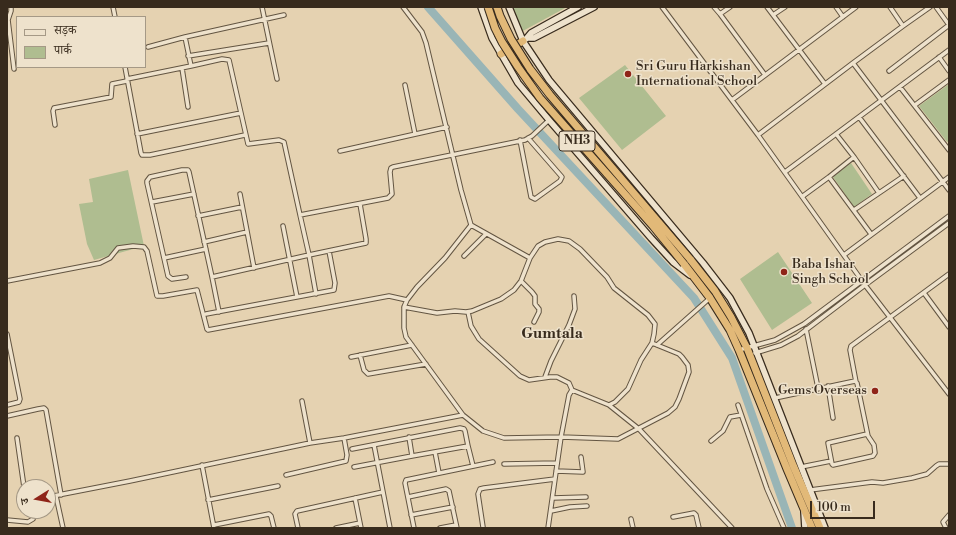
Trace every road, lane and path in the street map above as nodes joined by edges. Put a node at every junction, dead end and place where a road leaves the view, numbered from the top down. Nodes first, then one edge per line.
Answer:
1 (11, 7) edge
2 (262, 7) edge
3 (403, 7) edge
4 (481, 7) edge
5 (488, 7) edge
6 (498, 7) edge
7 (509, 7) edge
8 (578, 7) edge
9 (594, 7) edge
10 (662, 7) edge
11 (714, 7) edge
12 (730, 7) edge
13 (767, 7) edge
14 (784, 7) edge
15 (836, 7) edge
16 (856, 7) edge
17 (890, 7) edge
18 (930, 7) edge
19 (936, 7) edge
20 (720, 14) junction
21 (284, 15) dead end
22 (773, 15) junction
23 (843, 17) junction
24 (7, 18) edge
25 (264, 19) junction
26 (903, 26) junction
27 (185, 37) junction
28 (526, 40) junction
29 (270, 43) junction
30 (148, 47) dead end
31 (799, 50) junction
32 (949, 50) edge
33 (501, 54) junction
34 (188, 56) junction
35 (939, 57) junction
36 (853, 63) junction
37 (191, 66) junction
38 (124, 68) edge
39 (182, 68) junction
40 (14, 69) dead end
41 (889, 71) dead end
42 (949, 71) edge
43 (765, 75) junction
44 (276, 79) dead end
45 (127, 80) junction
46 (949, 80) edge
47 (826, 84) junction
48 (405, 85) dead end
49 (900, 87) junction
50 (732, 100) junction
51 (881, 100) junction
52 (915, 105) junction
53 (188, 107) dead end
54 (241, 113) junction
55 (859, 117) junction
56 (549, 120) junction
57 (55, 125) dead end
58 (447, 127) junction
59 (137, 134) junction
60 (416, 134) junction
61 (836, 134) junction
62 (245, 135) junction
63 (758, 135) junction
64 (528, 138) junction
65 (520, 140) junction
66 (949, 149) edge
67 (340, 151) dead end
68 (453, 154) junction
69 (854, 157) junction
70 (785, 172) junction
71 (904, 176) junction
72 (829, 177) junction
73 (949, 177) edge
74 (943, 182) junction
75 (949, 190) edge
76 (879, 193) junction
77 (194, 194) junction
78 (240, 194) dead end
79 (803, 196) junction
80 (920, 198) junction
81 (152, 202) junction
82 (360, 204) junction
83 (242, 207) junction
84 (854, 210) junction
85 (300, 215) junction
86 (198, 216) junction
87 (949, 216) edge
88 (949, 223) edge
89 (471, 225) junction
90 (283, 226) dead end
91 (247, 232) junction
92 (486, 234) junction
93 (871, 234) junction
94 (204, 242) junction
95 (206, 249) junction
96 (329, 251) junction
97 (310, 255) junction
98 (844, 255) junction
99 (464, 256) dead end
100 (164, 258) junction
101 (530, 258) junction
102 (290, 261) junction
103 (254, 268) junction
104 (949, 274) edge
105 (186, 277) dead end
106 (212, 277) junction
107 (702, 279) junction
108 (862, 280) junction
109 (7, 281) edge
110 (521, 281) junction
111 (866, 285) junction
112 (924, 293) junction
113 (316, 294) junction
114 (574, 296) dead end
115 (297, 297) junction
116 (710, 298) junction
117 (407, 300) junction
118 (404, 307) junction
119 (219, 312) junction
120 (468, 312) junction
121 (206, 314) dead end
122 (891, 317) junction
123 (534, 322) dead end
124 (804, 324) junction
125 (948, 324) edge
126 (807, 330) junction
127 (7, 334) edge
128 (652, 343) junction
129 (412, 344) junction
130 (657, 345) junction
131 (746, 350) junction
132 (757, 352) junction
133 (360, 355) junction
134 (351, 357) dead end
135 (426, 364) junction
136 (545, 377) junction
137 (856, 382) junction
138 (828, 386) junction
139 (818, 388) junction
140 (572, 390) junction
141 (949, 394) edge
142 (775, 398) junction
143 (302, 401) dead end
144 (7, 405) edge
145 (738, 405) dead end
146 (609, 406) junction
147 (463, 415) junction
148 (741, 415) junction
149 (7, 416) edge
150 (834, 418) dead end
151 (639, 429) junction
152 (867, 434) junction
153 (561, 437) junction
154 (17, 438) dead end
155 (344, 438) junction
156 (409, 438) junction
157 (711, 440) dead end
158 (310, 443) junction
159 (374, 445) junction
160 (468, 446) junction
161 (352, 449) dead end
162 (435, 452) junction
163 (412, 456) junction
164 (582, 456) dead end
165 (831, 461) junction
166 (493, 462) dead end
167 (377, 463) junction
168 (557, 463) junction
169 (504, 464) dead end
170 (949, 464) edge
171 (202, 465) junction
172 (473, 466) junction
173 (354, 467) dead end
174 (801, 467) junction
175 (556, 471) junction
176 (439, 473) junction
177 (286, 475) dead end
178 (23, 479) edge
179 (555, 479) junction
180 (278, 486) dead end
181 (810, 490) junction
182 (383, 492) junction
183 (61, 494) junction
184 (56, 496) joint
185 (408, 497) junction
186 (586, 497) dead end
187 (355, 498) junction
188 (553, 498) junction
189 (208, 500) junction
190 (812, 502) junction
191 (453, 506) junction
192 (587, 506) dead end
193 (551, 511) junction
194 (804, 511) junction
195 (412, 515) junction
196 (949, 515) edge
197 (674, 517) dead end
198 (33, 519) edge
199 (631, 519) dead end
200 (7, 520) edge
201 (360, 523) junction
202 (214, 526) edge
203 (456, 526) edge
204 (483, 527) edge
205 (62, 528) edge
206 (274, 528) edge
207 (298, 528) edge
208 (336, 528) edge
209 (361, 528) edge
210 (390, 528) edge
211 (414, 528) edge
212 (440, 528) edge
213 (548, 528) edge
214 (632, 528) edge
215 (699, 528) edge
216 (732, 528) edge
217 (784, 528) edge
218 (805, 528) edge
219 (812, 528) edge
220 (820, 528) edge
221 (825, 528) edge
222 (946, 528) edge

1 - 24 street
2 - 25 street
3 - 58 street
4 - 33 street
5 - 107 highway, NH3, bridge
6 - 107 highway, NH3, bridge
7 - 28 street
8 - 28 street
9 - 28 street
10 - 50 street
11 - 20 street
12 - 20 street
13 - 22 street
14 - 22 street
15 - 23 street
16 - 23 street
17 - 26 street
18 - 26 street
19 - 41 street
20 - 43 street
21 - 25 street
22 - 31 street
23 - 31 street
24 - 40 street
25 - 27 street
25 - 29 street
26 - 36 street
27 - 30 street
27 - 34 street
28 - 33 highway
28 - 131 street
29 - 34 street
29 - 44 street
31 - 43 street
31 - 47 street
32 - 35 street
33 - 56 street
34 - 37 street
35 - 42 street
35 - 49 street
36 - 47 street
36 - 51 street
37 - 39 street
37 - 54 street
38 - 45 street
39 - 45 street
39 - 53 street
43 - 50 street
45 - 57 street
45 - 59 street
46 - 52 street
47 - 63 street
48 - 60 street
49 - 51 street
49 - 52 street
50 - 63 street
51 - 55 street
51 - 74 street
52 - 66 street
54 - 59 street
54 - 62 street
55 - 61 street
55 - 71 street
56 - 64 street
56 - 107 street
58 - 60 street
58 - 68 street
59 - 62 street
60 - 67 street
61 - 69 street
61 - 70 street
62 - 85 street
63 - 70 street
64 - 65 street
64 - 65 street
65 - 68 street
68 - 82 street
68 - 89 street
69 - 72 street
69 - 76 street
70 - 79 street
71 - 76 street
71 - 80 street
72 - 79 street
72 - 84 street
73 - 74 street
74 - 75 street
74 - 80 street
76 - 84 street
77 - 81 street
77 - 81 street
77 - 86 street
78 - 83 street
79 - 98 street
80 - 93 street
81 - 100 street
82 - 85 street
82 - 96 street
83 - 86 street
83 - 91 street
84 - 93 street
85 - 97 street
86 - 94 street
87 - 108 street
88 - 111 street
89 - 92 street
89 - 117 street
90 - 102 street
91 - 94 street
91 - 103 street
92 - 99 street
92 - 101 street
93 - 98 street
94 - 95 street
95 - 100 street
95 - 106 street
96 - 97 street
96 - 113 street
97 - 102 street
97 - 113 street
98 - 108 street
100 - 105 street
101 - 110 street
101 - 128 street
102 - 103 street
102 - 115 street
103 - 106 street
104 - 112 street
106 - 119 street
107 - 116 highway, NH3
107 - 131 highway, NH3
108 - 111 street
108 - 124 street
109 - 117 street
110 - 120 street
110 - 123 street
111 - 122 street
111 - 126 street
112 - 122 street
112 - 125 street
113 - 115 street
114 - 136 street
115 - 119 street
116 - 130 street
116 - 131 highway, NH3
117 - 118 street
118 - 120 street
118 - 129 street
119 - 121 street
120 - 136 street
122 - 137 street
122 - 141 street
124 - 126 street
124 - 131 street
126 - 132 street
126 - 139 street
127 - 144 street
128 - 130 street
128 - 146 street
129 - 133 street
129 - 135 street
130 - 151 street
131 - 132 street
131 - 190 highway, NH3
131 - 194 highway, NH3
132 - 142 street
133 - 134 street
133 - 135 street
135 - 147 street
136 - 140 street
137 - 138 street
137 - 152 street
138 - 139 street
138 - 150 street
139 - 142 street
140 - 146 street
140 - 153 street
142 - 174 street
143 - 158 street
145 - 148 street
146 - 151 street
147 - 153 street
147 - 155 street
148 - 157 street
148 - 217 street
149 - 183 street
151 - 153 street
151 - 216 street
152 - 165 street
152 - 165 street
153 - 168 street
154 - 178 street
155 - 158 street
155 - 177 street
156 - 159 street
156 - 160 street
156 - 163 street
158 - 171 street
159 - 161 street
159 - 167 street
160 - 162 street
160 - 172 street
162 - 163 street
162 - 176 street
163 - 167 street
164 - 175 street
165 - 174 street
166 - 172 street
167 - 173 street
167 - 182 street
168 - 169 street
168 - 175 street
170 - 181 street
171 - 183 street
171 - 189 street
172 - 176 street
174 - 181 street
175 - 179 street
176 - 185 street
179 - 188 street
179 - 204 street
180 - 189 street
181 - 190 street
182 - 187 street
182 - 210 street
183 - 184 street
184 - 205 street
185 - 191 street
185 - 195 street
186 - 188 street
187 - 201 street
187 - 207 street
188 - 193 street
189 - 202 street
190 - 220 highway, NH3
190 - 221 street
191 - 195 street
191 - 203 street
192 - 193 street
193 - 213 street
194 - 218 street
194 - 219 highway, NH3
195 - 211 street
196 - 222 street
197 - 215 street
198 - 200 street
199 - 214 street
201 - 208 street
201 - 209 street
202 - 206 street
203 - 212 street

